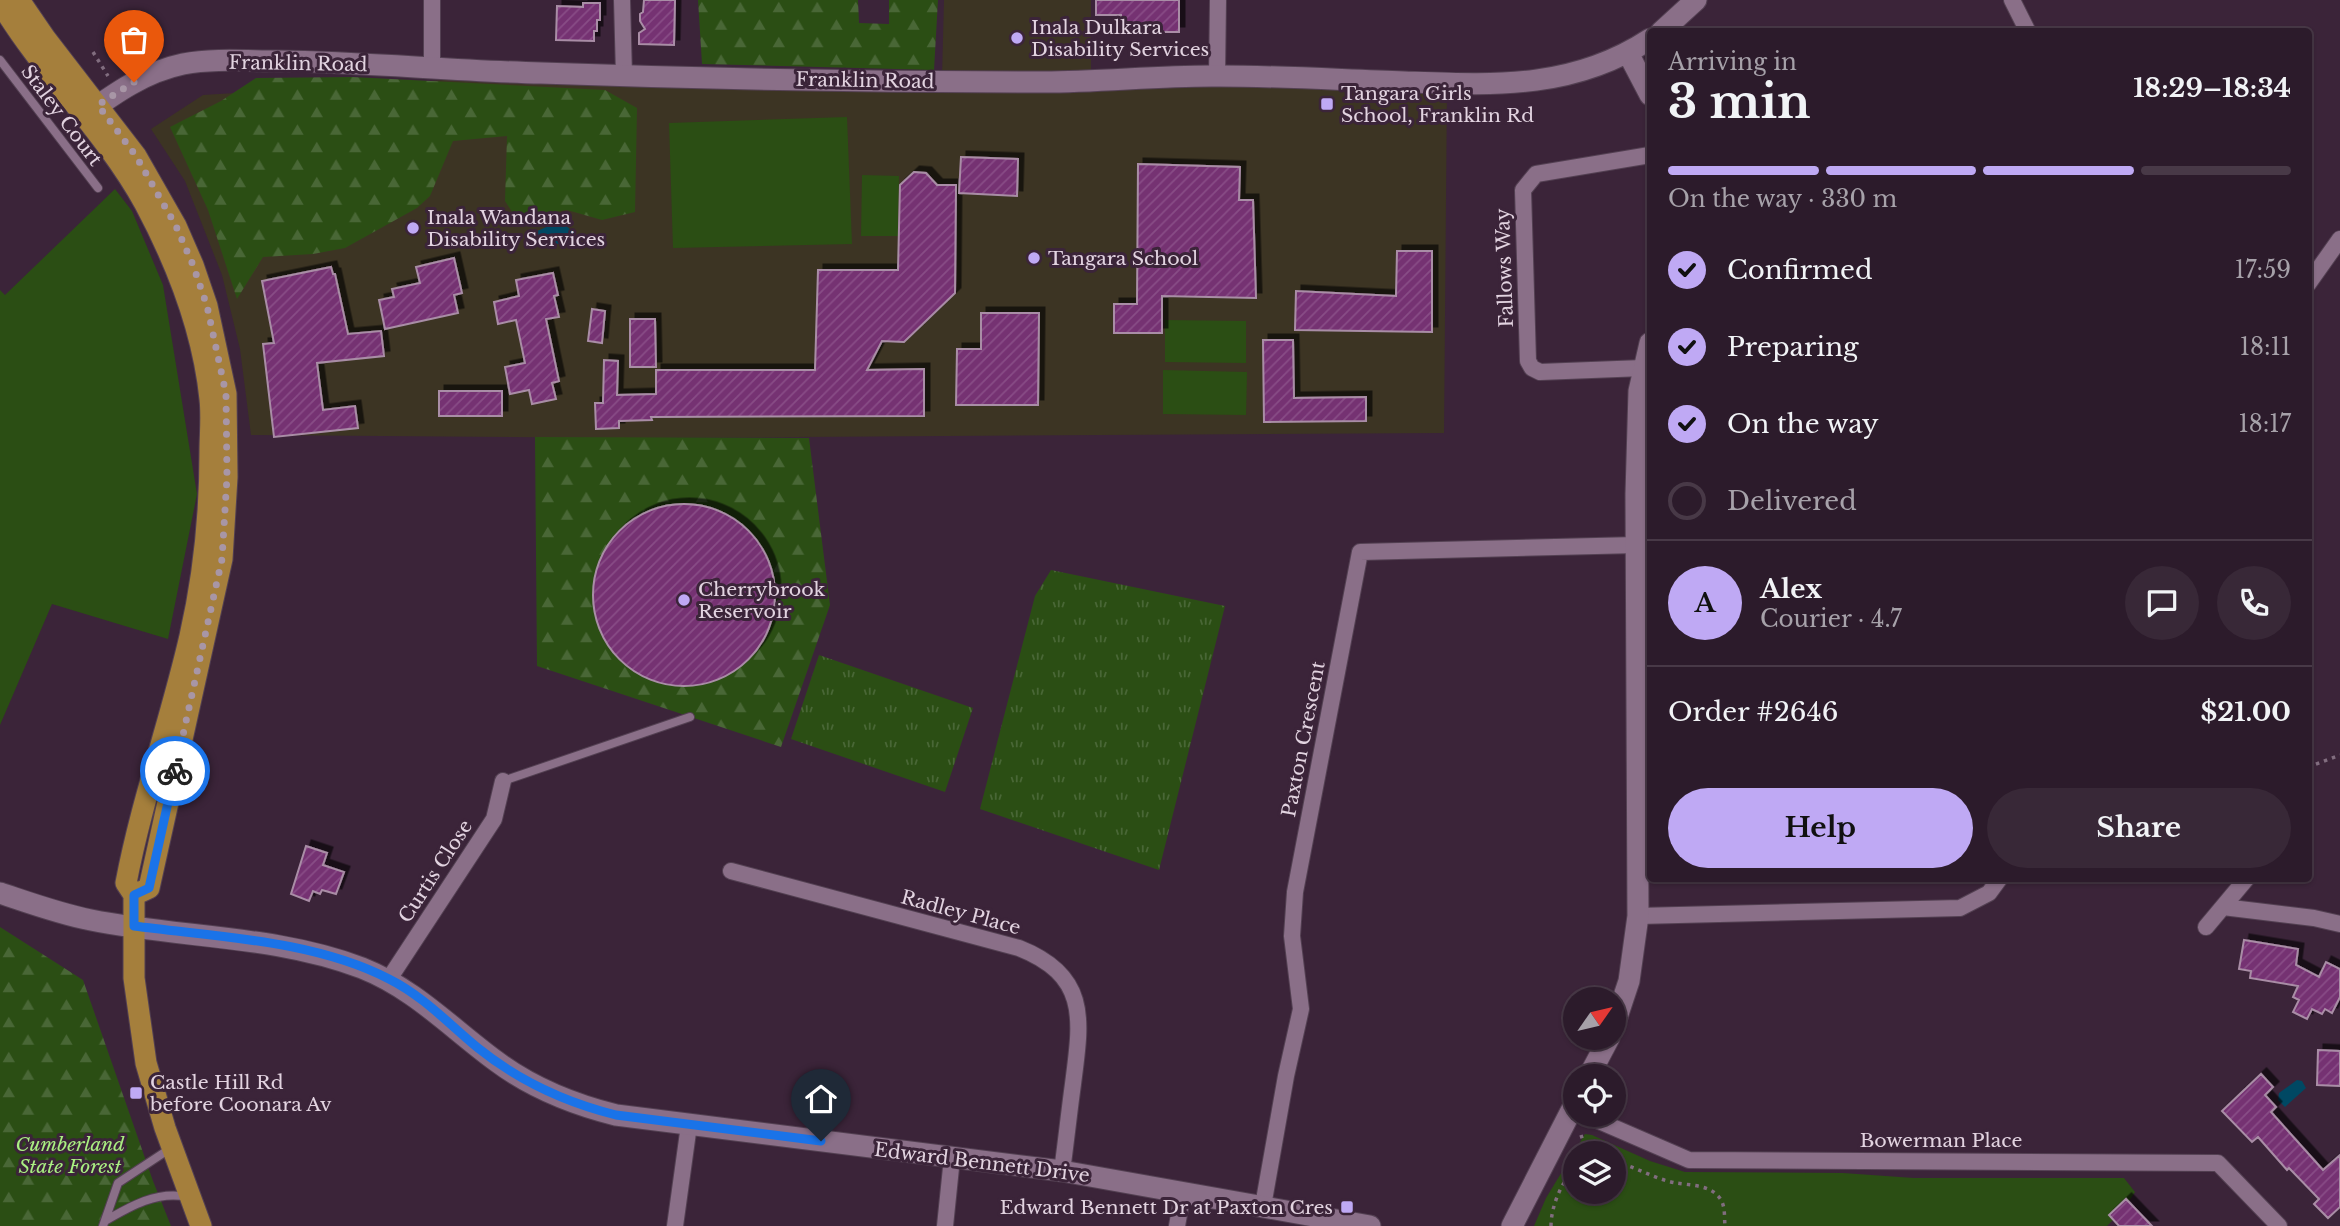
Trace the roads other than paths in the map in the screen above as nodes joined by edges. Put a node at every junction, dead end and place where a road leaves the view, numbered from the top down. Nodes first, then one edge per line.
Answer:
1 (19, 0) edge
2 (432, 0) edge
3 (622, 0) edge
4 (1218, 0) edge
5 (1696, 0) edge
6 (2012, 0) edge
7 (0, 2) edge
8 (1665, 28) edge
9 (2026, 28) edge
10 (1647, 41) edge
11 (1628, 53) junction
12 (0, 60) edge
13 (432, 68) junction
14 (624, 75) junction
15 (1217, 76) junction
16 (1647, 89) edge
17 (91, 110) junction
18 (1647, 156) edge
19 (98, 188) dead end
20 (2340, 239) edge
21 (2312, 278) edge
22 (1647, 354) edge
23 (1643, 368) junction
24 (1637, 545) junction
25 (690, 717) dead end
26 (503, 781) joint
27 (730, 871) dead end
28 (1997, 882) edge
29 (2244, 882) edge
30 (0, 893) edge
31 (2223, 907) junction
32 (1637, 916) junction
33 (2340, 924) edge
34 (134, 926) junction
35 (2206, 927) dead end
36 (389, 979) junction
37 (1626, 990) edge
38 (690, 1125) junction
39 (1567, 1127) edge
40 (1615, 1127) edge
41 (172, 1148) junction
42 (952, 1158) junction
43 (1062, 1171) junction
44 (1183, 1192) junction
45 (190, 1198) junction
46 (1263, 1206) junction
47 (104, 1224) edge
48 (201, 1226) edge
49 (675, 1226) edge
50 (944, 1226) edge
51 (1177, 1226) edge
52 (1370, 1226) edge
53 (1512, 1226) edge
54 (2279, 1226) edge

1 - 17 main road
2 - 13 street
3 - 14 street
4 - 15 street
5 - 8 street
6 - 9 street
7 - 17 main road
10 - 11 street, Franklin Road
11 - 15 street, Franklin Road
11 - 16 street
12 - 19 lane, Staley Court
13 - 14 street, Franklin Road
13 - 17 street, Franklin Road
14 - 15 street, Franklin Road
17 - 34 main road
18 - 23 street, Fallows Way
20 - 21 street
22 - 23 street
23 - 24 street
24 - 32 street
24 - 46 street, Paxton Crescent
25 - 26 lane
26 - 36 street, Curtis Close
27 - 43 street, Radley Place
28 - 32 street
29 - 31 street
30 - 34 street, Edward Bennett Drive
31 - 33 street
31 - 35 street
32 - 37 street
34 - 36 street, Edward Bennett Drive
34 - 41 main road
36 - 38 street, Edward Bennett Drive
38 - 42 street, Edward Bennett Drive
38 - 49 street
39 - 53 street
40 - 54 street, Bowerman Place
41 - 45 main road
41 - 47 lane
42 - 43 street, Edward Bennett Drive
42 - 50 street
43 - 44 street, Edward Bennett Drive
44 - 46 street, Edward Bennett Drive
44 - 51 street
45 - 47 lane
45 - 48 main road
46 - 52 street, Edward Bennett Drive

